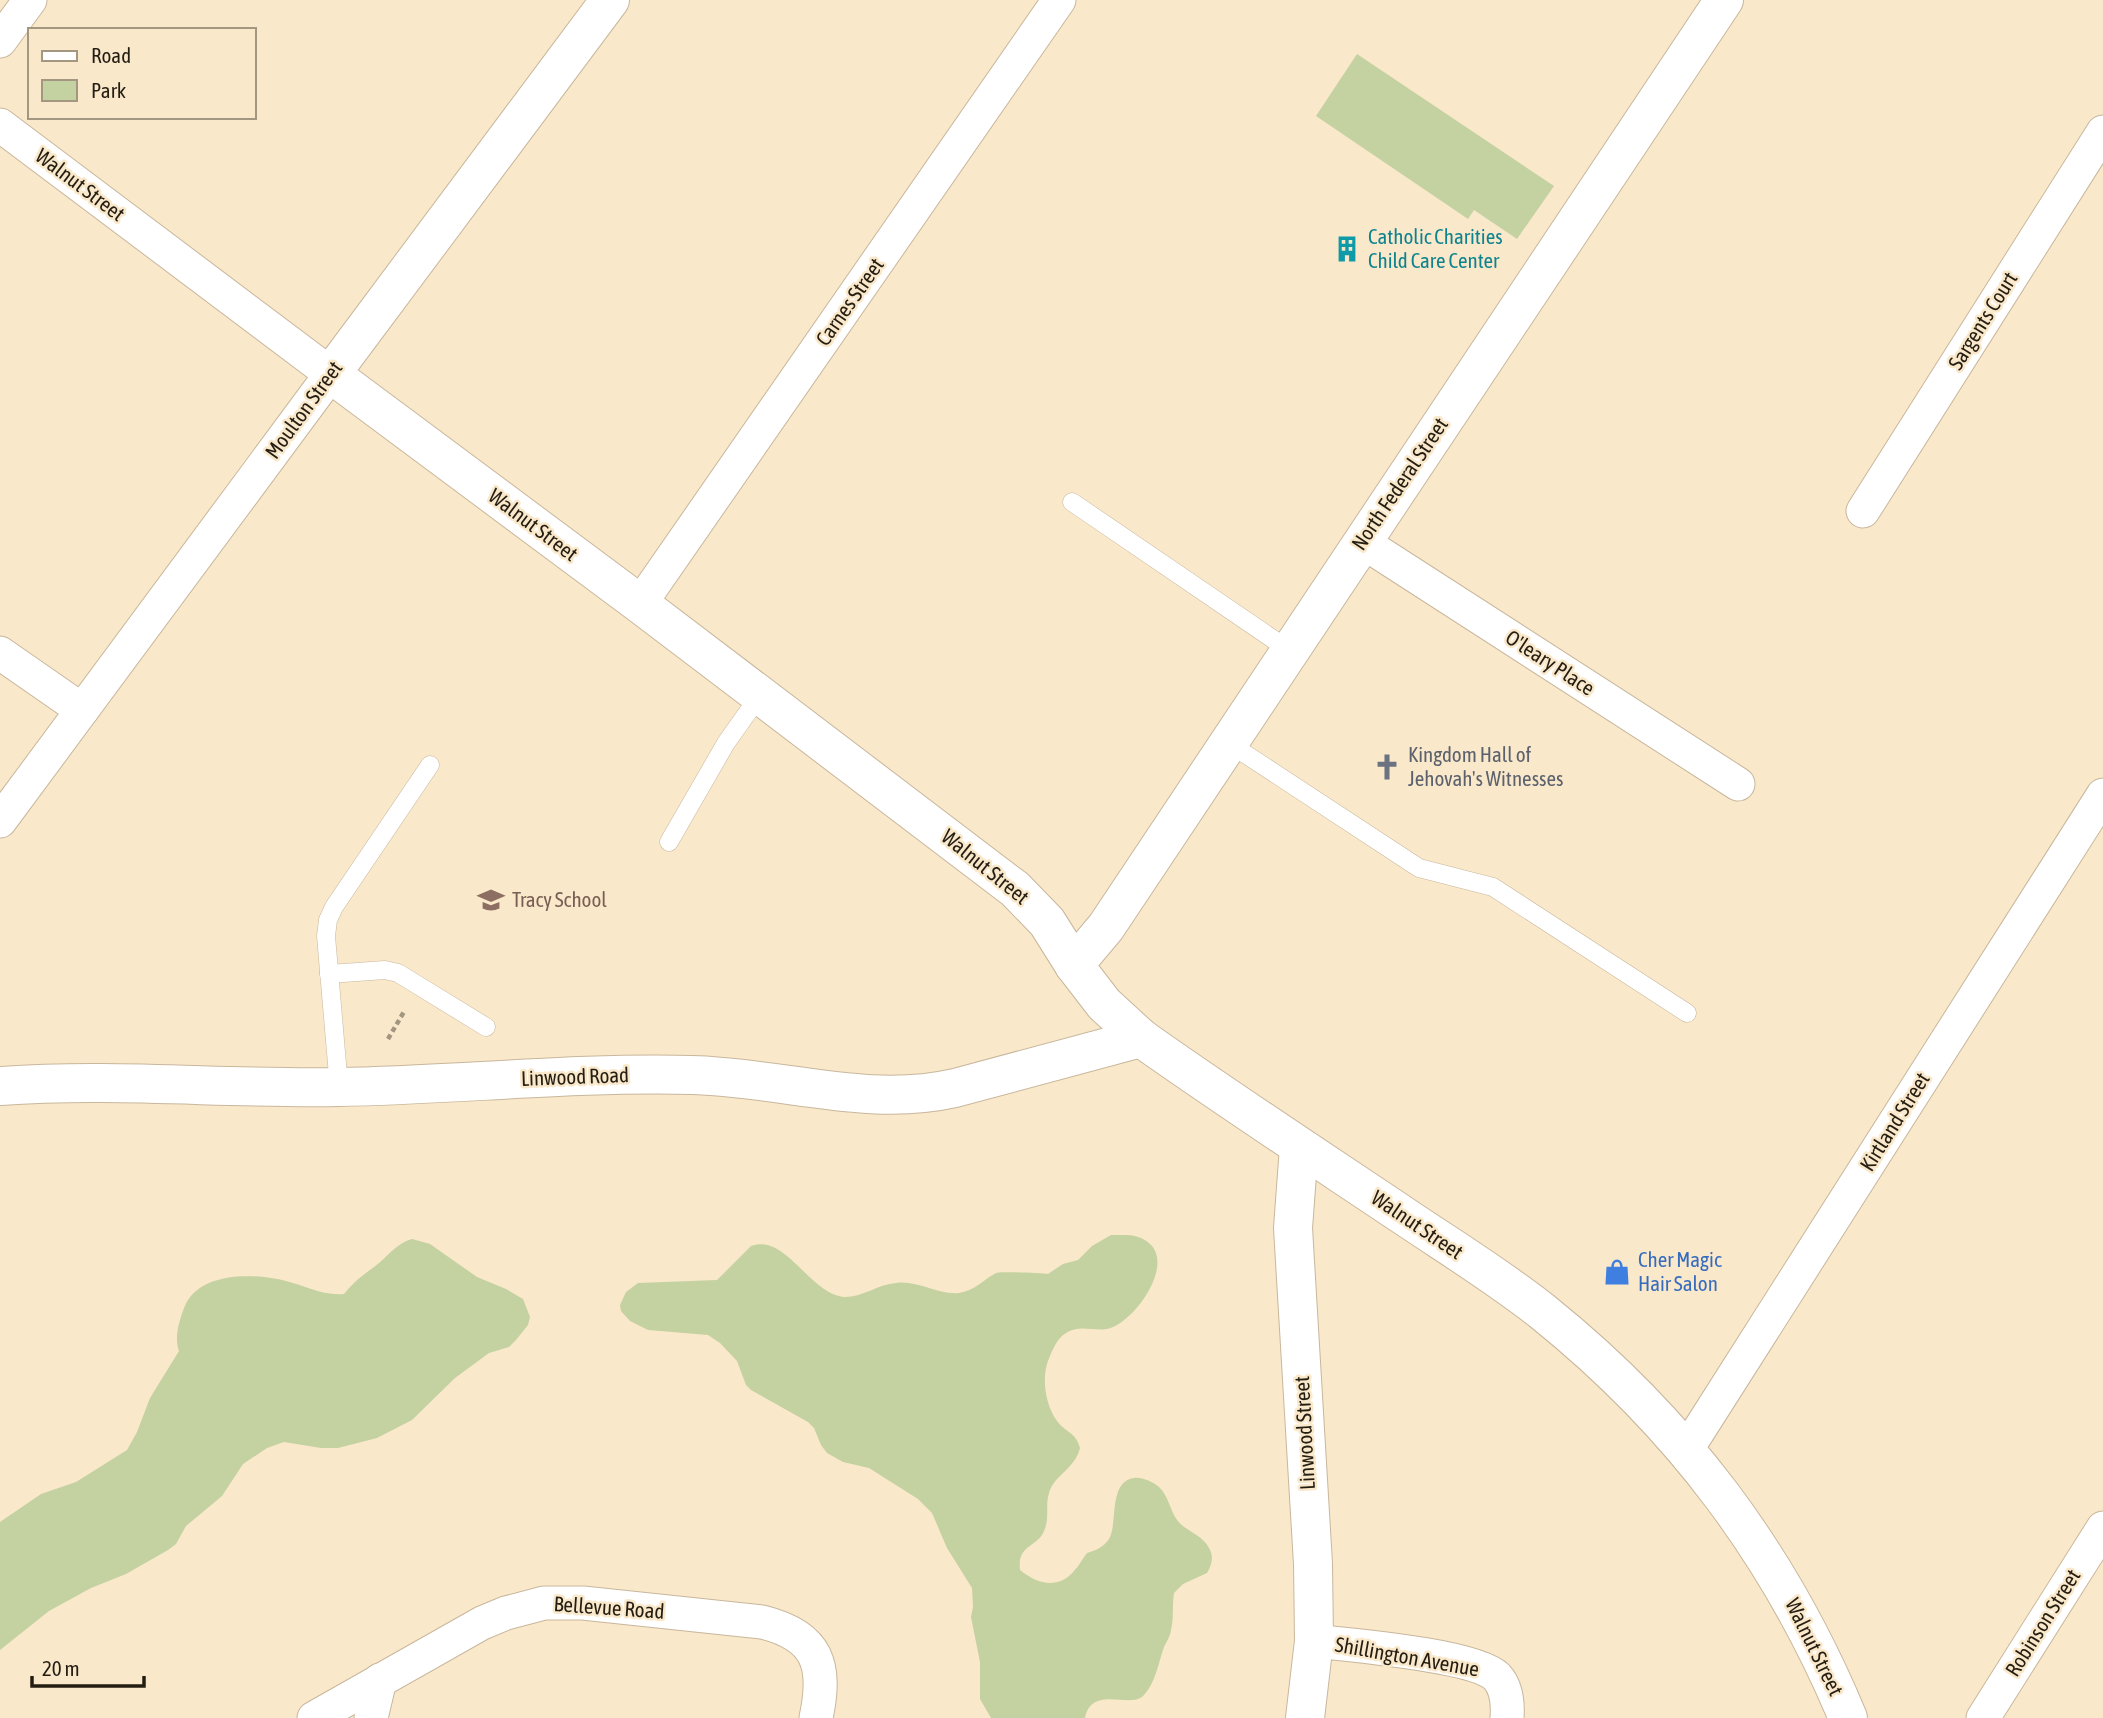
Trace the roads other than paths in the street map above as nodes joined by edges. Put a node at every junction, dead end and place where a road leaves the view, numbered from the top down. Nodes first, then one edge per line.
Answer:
1 (30, 0) edge
2 (610, 0) edge
3 (1059, 0) edge
4 (1724, 0) edge
5 (0, 41) edge
6 (0, 125) edge
7 (2103, 132) edge
8 (331, 374) junction
9 (1072, 502) dead end
10 (1863, 511) dead end
11 (1361, 541) junction
12 (640, 604) junction
13 (1289, 650) junction
14 (0, 653) edge
15 (761, 695) junction
16 (82, 710) junction
17 (1227, 742) junction
18 (430, 765) dead end
19 (1738, 784) dead end
20 (2103, 795) edge
21 (0, 821) edge
22 (669, 842) dead end
23 (1074, 965) junction
24 (329, 974) junction
25 (1687, 1013) dead end
26 (486, 1027) dead end
27 (1141, 1038) junction
28 (0, 1086) edge
29 (339, 1087) junction
30 (1299, 1147) junction
31 (1687, 1449) junction
32 (2100, 1538) edge
33 (1314, 1641) junction
34 (380, 1680) junction
35 (314, 1718) edge
36 (371, 1718) edge
37 (816, 1718) edge
38 (1305, 1718) edge
39 (1507, 1718) edge
40 (1848, 1718) edge
41 (1983, 1718) edge

1 - 5 street
2 - 8 street, Moulton Street
3 - 12 street, Carnes Street
4 - 11 street, North Federal Street
6 - 8 street, Walnut Street
7 - 10 street, Sargents Court
8 - 12 street, Walnut Street
8 - 16 street, Moulton Street
9 - 13 lane
11 - 13 street, North Federal Street
11 - 19 street, O'leary Place
12 - 15 street, Walnut Street
13 - 17 street, North Federal Street
14 - 16 street
15 - 22 lane
15 - 23 street, Walnut Street
16 - 21 street, Moulton Street
17 - 23 street, North Federal Street
17 - 25 lane
18 - 24 lane
20 - 31 street, Kirtland Street
23 - 27 street, Walnut Street
24 - 26 lane
24 - 29 lane
27 - 29 street, Linwood Road
27 - 30 street, Walnut Street
28 - 29 street, Linwood Road
30 - 31 street, Walnut Street
30 - 33 street, Linwood Street
31 - 40 street, Walnut Street
32 - 41 street, Robinson Street
33 - 38 street, Linwood Street
33 - 39 street, Shillington Avenue
34 - 35 street, Bellevue Road
34 - 36 street
34 - 37 street, Bellevue Road

